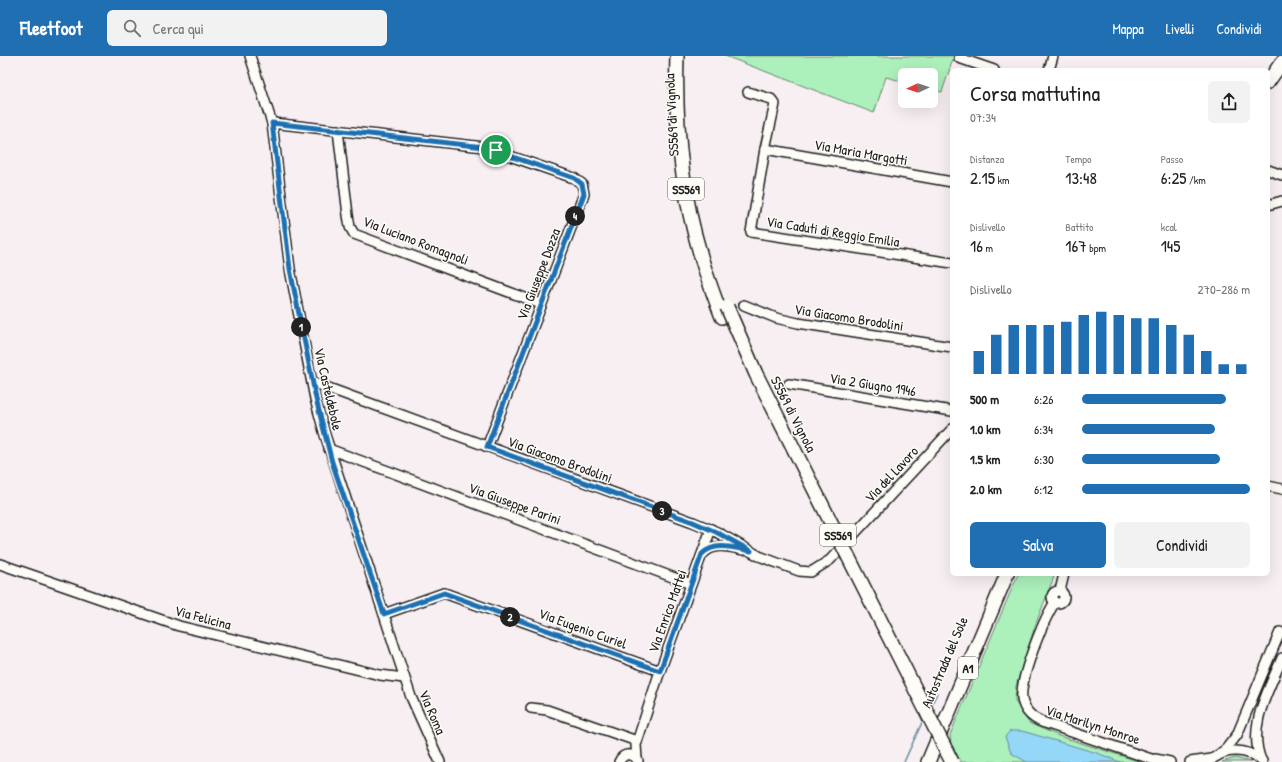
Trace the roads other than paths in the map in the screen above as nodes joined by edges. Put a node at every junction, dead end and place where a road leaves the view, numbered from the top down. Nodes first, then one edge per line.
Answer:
1 (250, 56) edge
2 (677, 56) edge
3 (685, 56) edge
4 (1053, 56) edge
5 (1276, 56) edge
6 (959, 58) dead end
7 (1282, 62) edge
8 (988, 68) edge
9 (1050, 68) edge
10 (1267, 68) edge
11 (1270, 79) edge
12 (748, 92) dead end
13 (272, 123) junction
14 (338, 130) junction
15 (765, 149) junction
16 (1270, 171) edge
17 (1282, 175) edge
18 (950, 182) edge
19 (1282, 201) edge
20 (1270, 204) edge
21 (950, 263) edge
22 (542, 304) junction
23 (744, 305) dead end
24 (724, 312) junction
25 (950, 347) edge
26 (312, 382) junction
27 (788, 384) dead end
28 (950, 411) edge
29 (950, 431) edge
30 (487, 447) junction
31 (329, 449) junction
32 (1270, 486) edge
33 (1282, 488) edge
34 (711, 530) junction
35 (705, 551) junction
36 (751, 551) junction
37 (0, 564) edge
38 (997, 576) edge
39 (1006, 576) edge
40 (1064, 576) edge
41 (691, 584) junction
42 (384, 614) junction
43 (1280, 632) dead end
44 (1282, 658) edge
45 (660, 671) junction
46 (403, 676) junction
47 (924, 707) junction
48 (531, 708) dead end
49 (637, 743) junction
50 (626, 755) junction
51 (1150, 757) junction
52 (1213, 759) edge
53 (638, 761) edge
54 (1262, 761) edge
55 (440, 762) edge
56 (619, 762) edge
57 (920, 762) edge
58 (928, 762) edge
59 (943, 762) edge
60 (952, 762) edge
61 (957, 762) edge
62 (1160, 762) edge
63 (1170, 762) edge
64 (1190, 762) edge

1 - 13 street, Via Casteldebole
2 - 24 highway, SS569 di Vignola / SS569
3 - 24 highway, SS569 di Vignola / SS569
4 - 9 street
5 - 10 highway
6 - 8 street
7 - 11 highway
12 - 15 street, Via Caduti di Reggio Emilia
13 - 14 street, Via Giuseppe Dozza
13 - 26 street, Via Casteldebole
14 - 22 street, Via Luciano Romagnoli
14 - 22 street, Via Giuseppe Dozza
15 - 18 street, Via Maria Margotti
15 - 21 street, Via Caduti di Reggio Emilia
16 - 17 street
19 - 20 street
22 - 30 street, Via Giuseppe Dozza
23 - 25 street, Via Giacomo Brodolini
24 - 47 highway, SS569 di Vignola / SS569, bridge
24 - 59 highway, SS569 di Vignola / SS569
26 - 30 street, Via Giacomo Brodolini
26 - 31 street, Via Casteldebole
27 - 28 street, Via 2 Giugno 1946
29 - 36 street, Via del Lavoro
30 - 34 street, Via Giacomo Brodolini
31 - 41 street, Via Giuseppe Parini
31 - 42 street, Via Casteldebole
32 - 33 street
34 - 35 street, Via Enrico Mattei
34 - 36 street, Via Giacomo Brodolini
35 - 36 street
35 - 41 street, Via Enrico Mattei
37 - 46 street, Via Felicina
38 - 57 highway, Autostrada del Sole / A1
39 - 58 highway, Autostrada del Sole / A1
40 - 51 street, Via Marilyn Monroe
41 - 45 street, Via Enrico Mattei
42 - 45 street, Via Eugenio Curiel
42 - 46 street, Via Casteldebole
43 - 52 street
44 - 54 street
45 - 49 street, Via Enrico Mattei
46 - 55 street, Via Roma
47 - 60 highway, SS569 di Vignola / SS569, bridge
47 - 61 highway, bridge
48 - 49 street
49 - 50 street, Via Enrico Mattei
49 - 53 street, Via Enrico Mattei
50 - 53 street
50 - 56 street, Via Enrico Mattei
51 - 62 street, Via Marilyn Monroe
51 - 63 street, Via Marilyn Monroe
52 - 54 street
52 - 64 street

